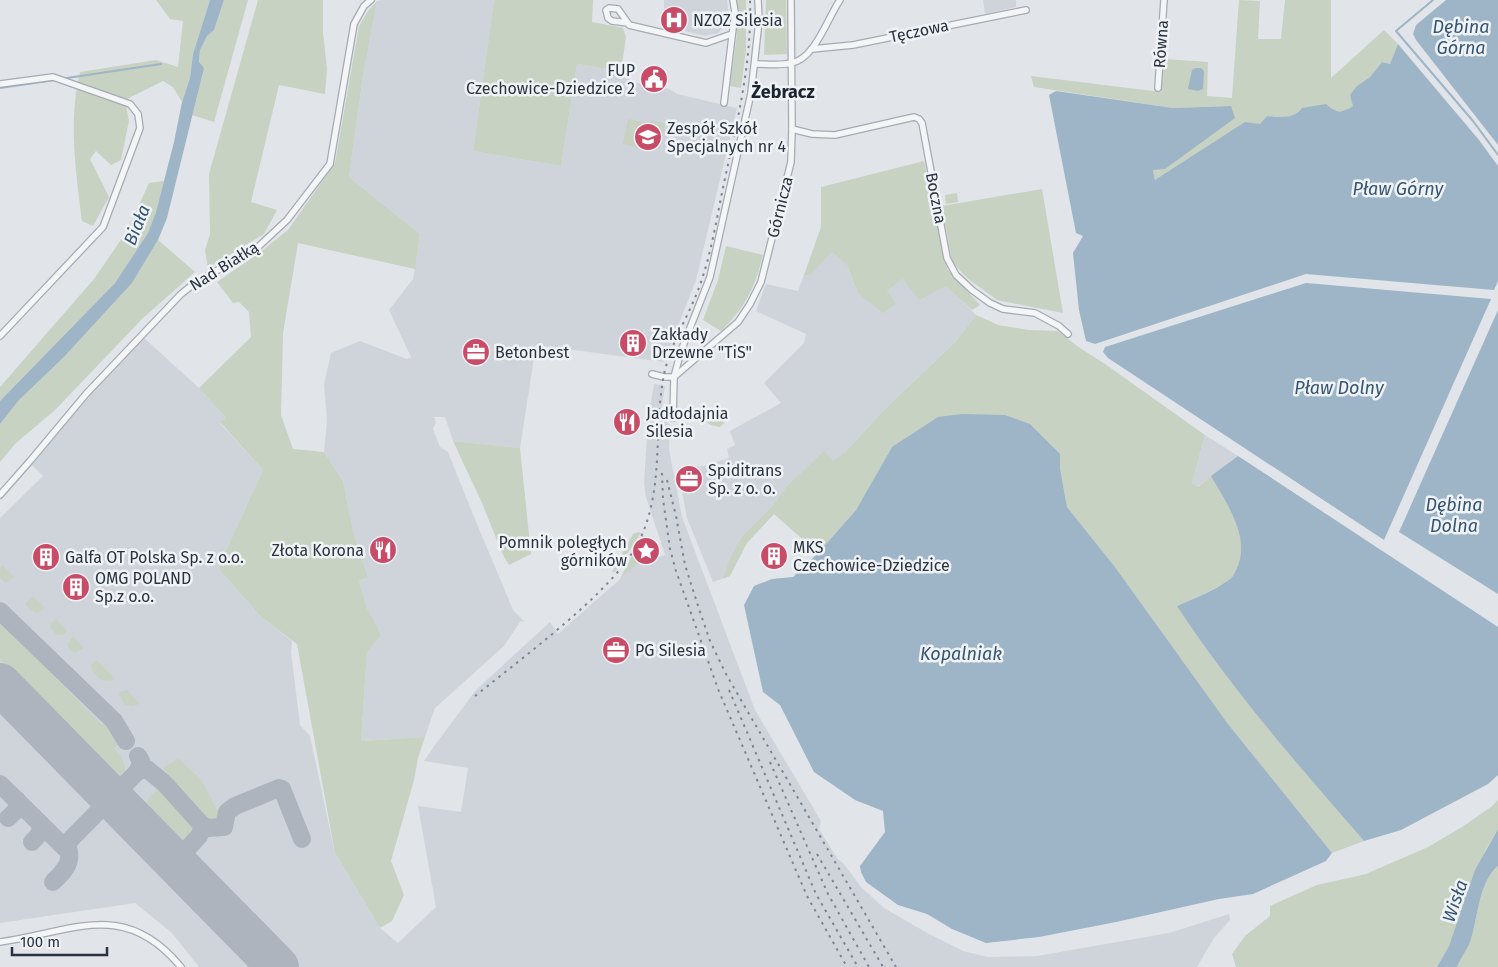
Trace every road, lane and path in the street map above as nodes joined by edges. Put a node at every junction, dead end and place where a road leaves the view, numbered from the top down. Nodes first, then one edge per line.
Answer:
1 (371, 0) edge
2 (734, 0) edge
3 (758, 0) edge
4 (792, 0) edge
5 (840, 0) edge
6 (1164, 0) edge
7 (1026, 10) dead end
8 (628, 23) dead end
9 (732, 34) junction
10 (812, 49) junction
11 (755, 64) junction
12 (791, 64) junction
13 (0, 84) edge
14 (1158, 88) dead end
15 (724, 103) dead end
16 (792, 129) junction
17 (1068, 334) dead end
18 (0, 336) edge
19 (652, 374) dead end
20 (674, 377) junction
21 (673, 418) dead end
22 (0, 495) edge
23 (0, 942) edge
24 (181, 967) edge

1 - 22 street, Nad Białką
2 - 9 street
3 - 11 street
4 - 12 street, Górnicza
5 - 10 street
6 - 14 street, Równa
7 - 10 street, Tęczowa
8 - 9 street
9 - 15 street
10 - 12 street
11 - 12 street
11 - 20 street
12 - 16 street, Górnicza
13 - 18 street
16 - 17 street, Boczna
16 - 20 street, Górnicza
19 - 20 street
20 - 21 street
23 - 24 street

